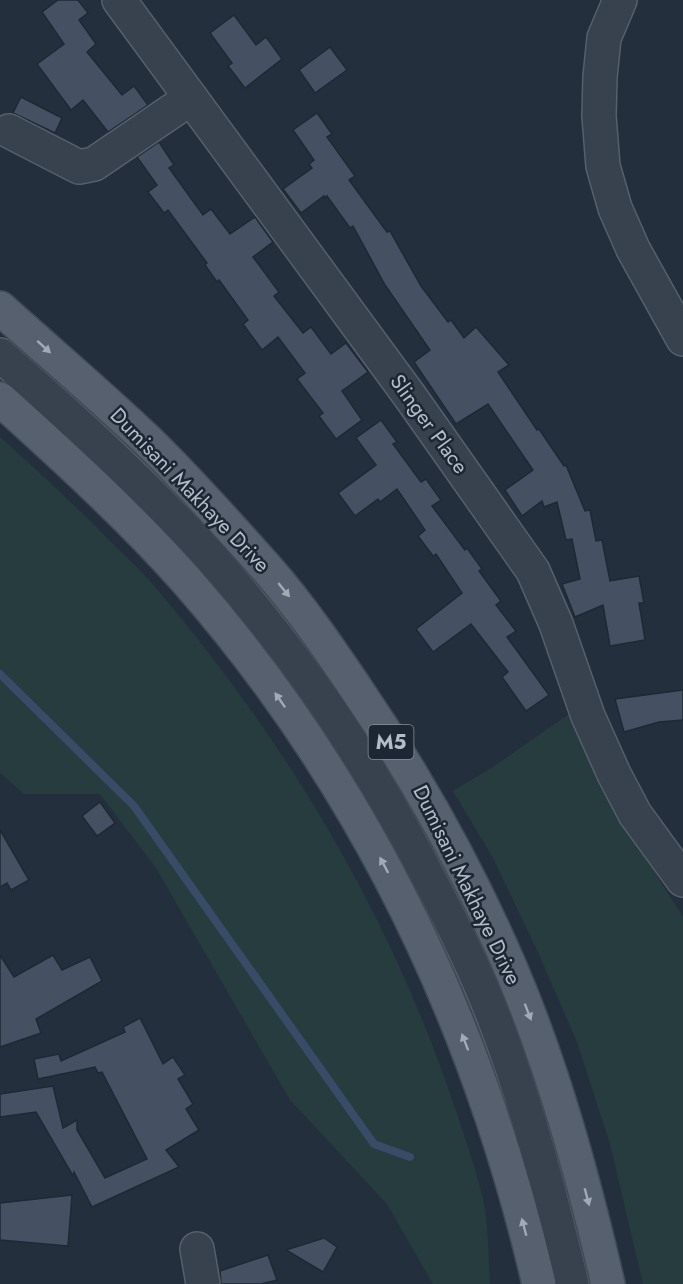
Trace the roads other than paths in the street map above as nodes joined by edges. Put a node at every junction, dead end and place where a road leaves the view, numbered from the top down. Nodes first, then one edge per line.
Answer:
1 (119, 0) edge
2 (620, 0) edge
3 (191, 98) junction
4 (9, 131) dead end
5 (0, 308) edge
6 (683, 339) edge
7 (0, 355) edge
8 (0, 399) edge
9 (683, 880) edge
10 (197, 1249) dead end
11 (203, 1284) edge
12 (539, 1284) edge
13 (572, 1284) edge
14 (608, 1284) edge

1 - 3 street, Slinger Place
2 - 6 street
3 - 4 street
3 - 9 street, Slinger Place
5 -> 14 main road, Dumisani Makhaye Drive / M5
7 - 13 street
12 -> 8 main road
10 - 11 street

